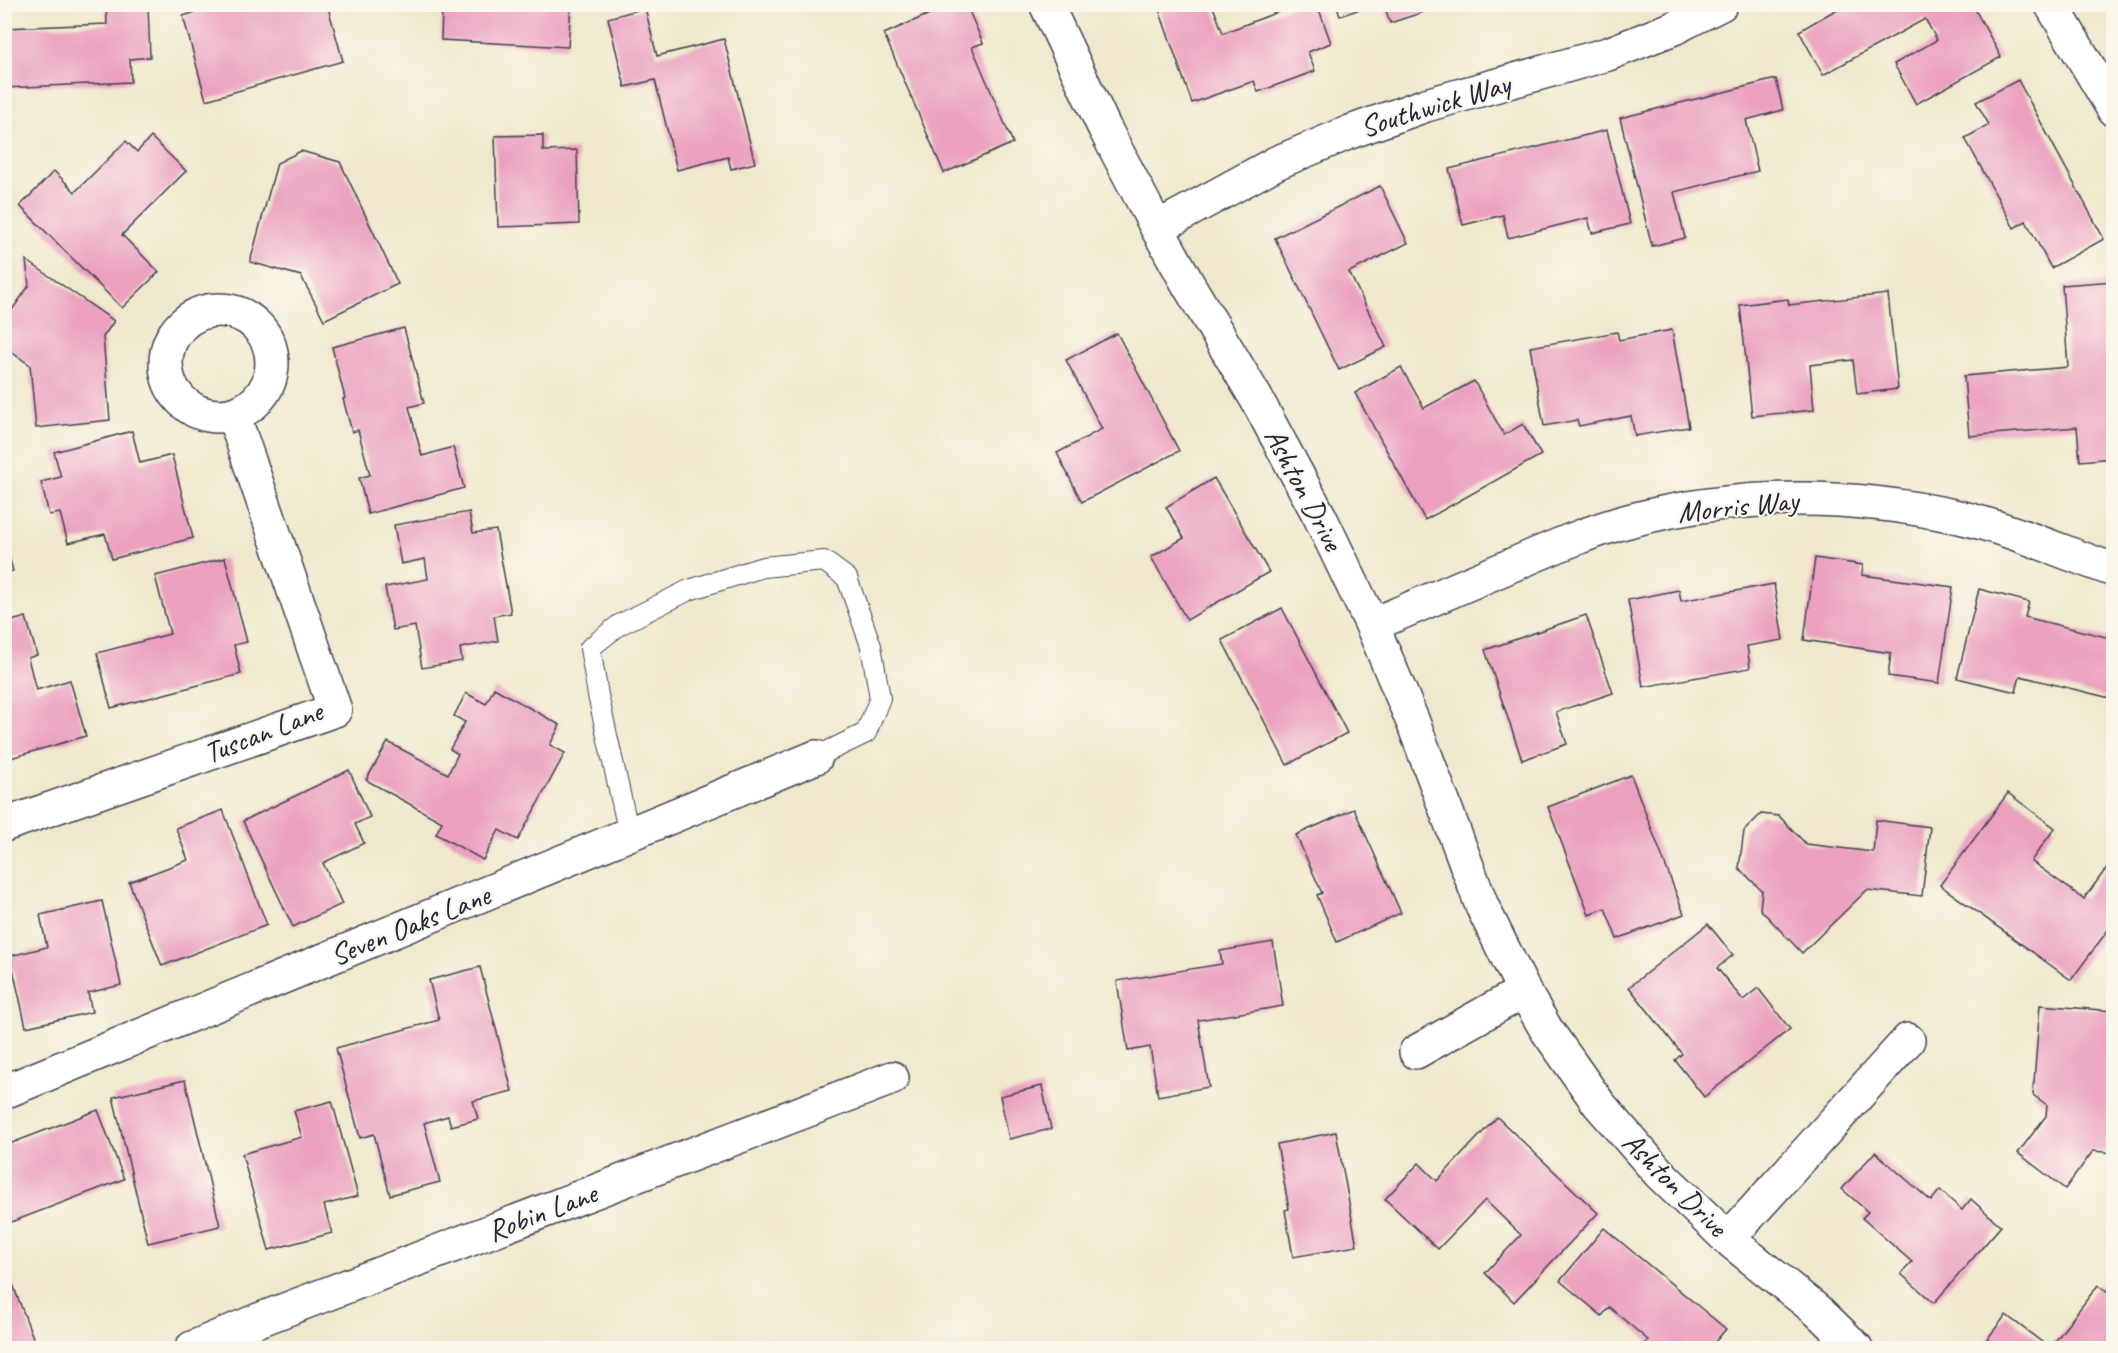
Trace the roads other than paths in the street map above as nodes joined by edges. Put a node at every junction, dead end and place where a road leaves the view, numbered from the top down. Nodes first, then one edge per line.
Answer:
1 (1046, 4) edge
2 (1721, 4) edge
3 (2051, 4) edge
4 (2114, 110) edge
5 (1157, 228) junction
6 (233, 414) dead end
7 (2114, 570) edge
8 (1372, 625) junction
9 (816, 757) joint
10 (4, 825) edge
11 (629, 834) junction
12 (1524, 992) junction
13 (1908, 1040) dead end
14 (1416, 1052) dead end
15 (892, 1078) dead end
16 (4, 1092) edge
17 (1728, 1239) junction
18 (192, 1348) edge
19 (1856, 1348) edge

1 - 5 street, Ashton Drive
2 - 5 street, Southwick Way
3 - 4 street
5 - 8 street, Ashton Drive
6 - 10 street, Tuscan Lane
7 - 8 street, Morris Way
8 - 12 street, Ashton Drive
9 - 11 street, Seven Oaks Lane
9 - 11 lane
11 - 16 street, Seven Oaks Lane
12 - 14 street
12 - 17 street, Ashton Drive
13 - 17 street
15 - 18 street, Robin Lane
17 - 19 street, Ashton Drive

